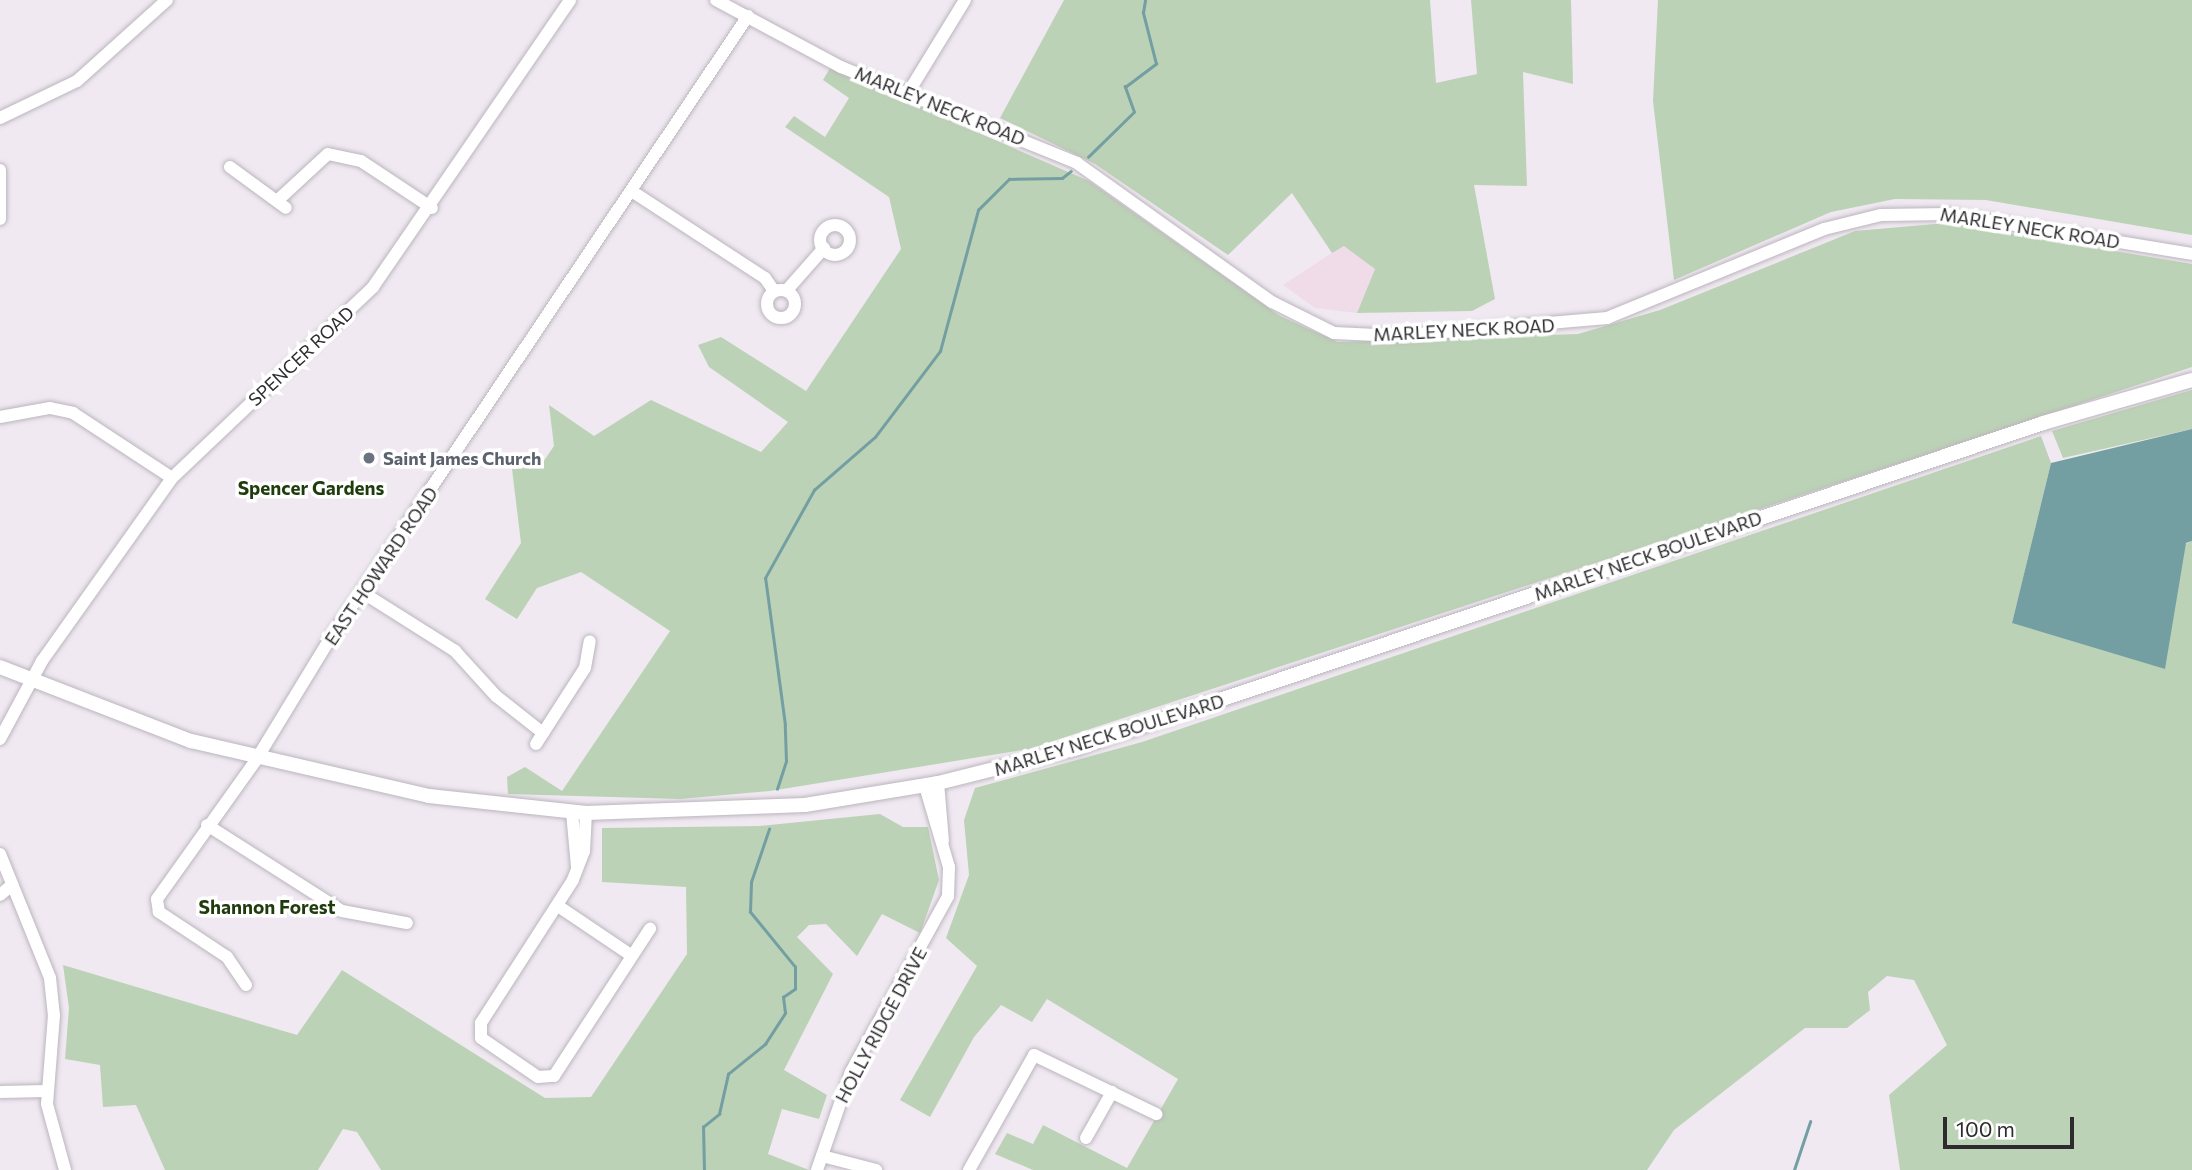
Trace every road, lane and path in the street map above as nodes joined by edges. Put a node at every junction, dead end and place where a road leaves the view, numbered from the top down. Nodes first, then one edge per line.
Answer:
1 (167, 0) edge
2 (570, 0) edge
3 (716, 0) edge
4 (965, 0) edge
5 (748, 16) junction
6 (908, 93) junction
7 (0, 118) edge
8 (230, 167) dead end
9 (0, 170) edge
10 (633, 192) junction
11 (432, 208) junction
12 (0, 219) edge
13 (824, 248) dead end
14 (2192, 254) edge
15 (787, 290) junction
16 (774, 291) junction
17 (2192, 380) edge
18 (0, 417) edge
19 (172, 478) junction
20 (365, 594) junction
21 (590, 641) dead end
22 (0, 667) edge
23 (30, 681) junction
24 (0, 739) edge
25 (256, 760) junction
26 (931, 785) junction
27 (579, 812) junction
28 (208, 825) junction
29 (0, 854) edge
30 (12, 885) junction
31 (0, 895) edge
32 (558, 906) junction
33 (407, 923) dead end
34 (650, 929) dead end
35 (632, 956) junction
36 (246, 985) dead end
37 (46, 1091) junction
38 (1112, 1091) junction
39 (0, 1092) edge
40 (1156, 1114) dead end
41 (1086, 1138) dead end
42 (822, 1156) junction
43 (65, 1170) edge
44 (817, 1170) edge
45 (876, 1170) edge
46 (969, 1170) edge

1 - 7 street
2 - 11 street, SPENCER ROAD
3 - 5 street, MARLEY NECK ROAD
4 - 6 street
5 - 6 street, MARLEY NECK ROAD
5 - 10 street, EAST HOWARD ROAD
6 - 14 street, MARLEY NECK ROAD
8 - 11 street
9 - 12 street
10 - 16 street
10 - 20 street, EAST HOWARD ROAD
11 - 19 street, SPENCER ROAD
13 - 15 street
15 - 16 street
15 - 16 street
17 - 26 main road, MARLEY NECK BOULEVARD
18 - 19 street
19 - 23 street, SPENCER ROAD
20 - 21 street
20 - 25 street, EAST HOWARD ROAD
22 - 23 main road, MARLEY NECK BOULEVARD
23 - 24 street, SPENCER ROAD
23 - 25 main road, MARLEY NECK BOULEVARD
25 - 27 main road, MARLEY NECK BOULEVARD
25 - 28 street, EAST HOWARD ROAD
26 - 27 main road, MARLEY NECK BOULEVARD
26 - 42 street, HOLLY RIDGE DRIVE
27 - 32 street
28 - 33 street
28 - 36 street, EAST HOWARD ROAD
29 - 30 street
30 - 31 street
30 - 37 street
32 - 35 street
32 - 35 street
34 - 35 street
37 - 39 street
37 - 43 street
38 - 40 street
38 - 41 street
38 - 46 street
42 - 44 street, HOLLY RIDGE DRIVE
42 - 45 street

